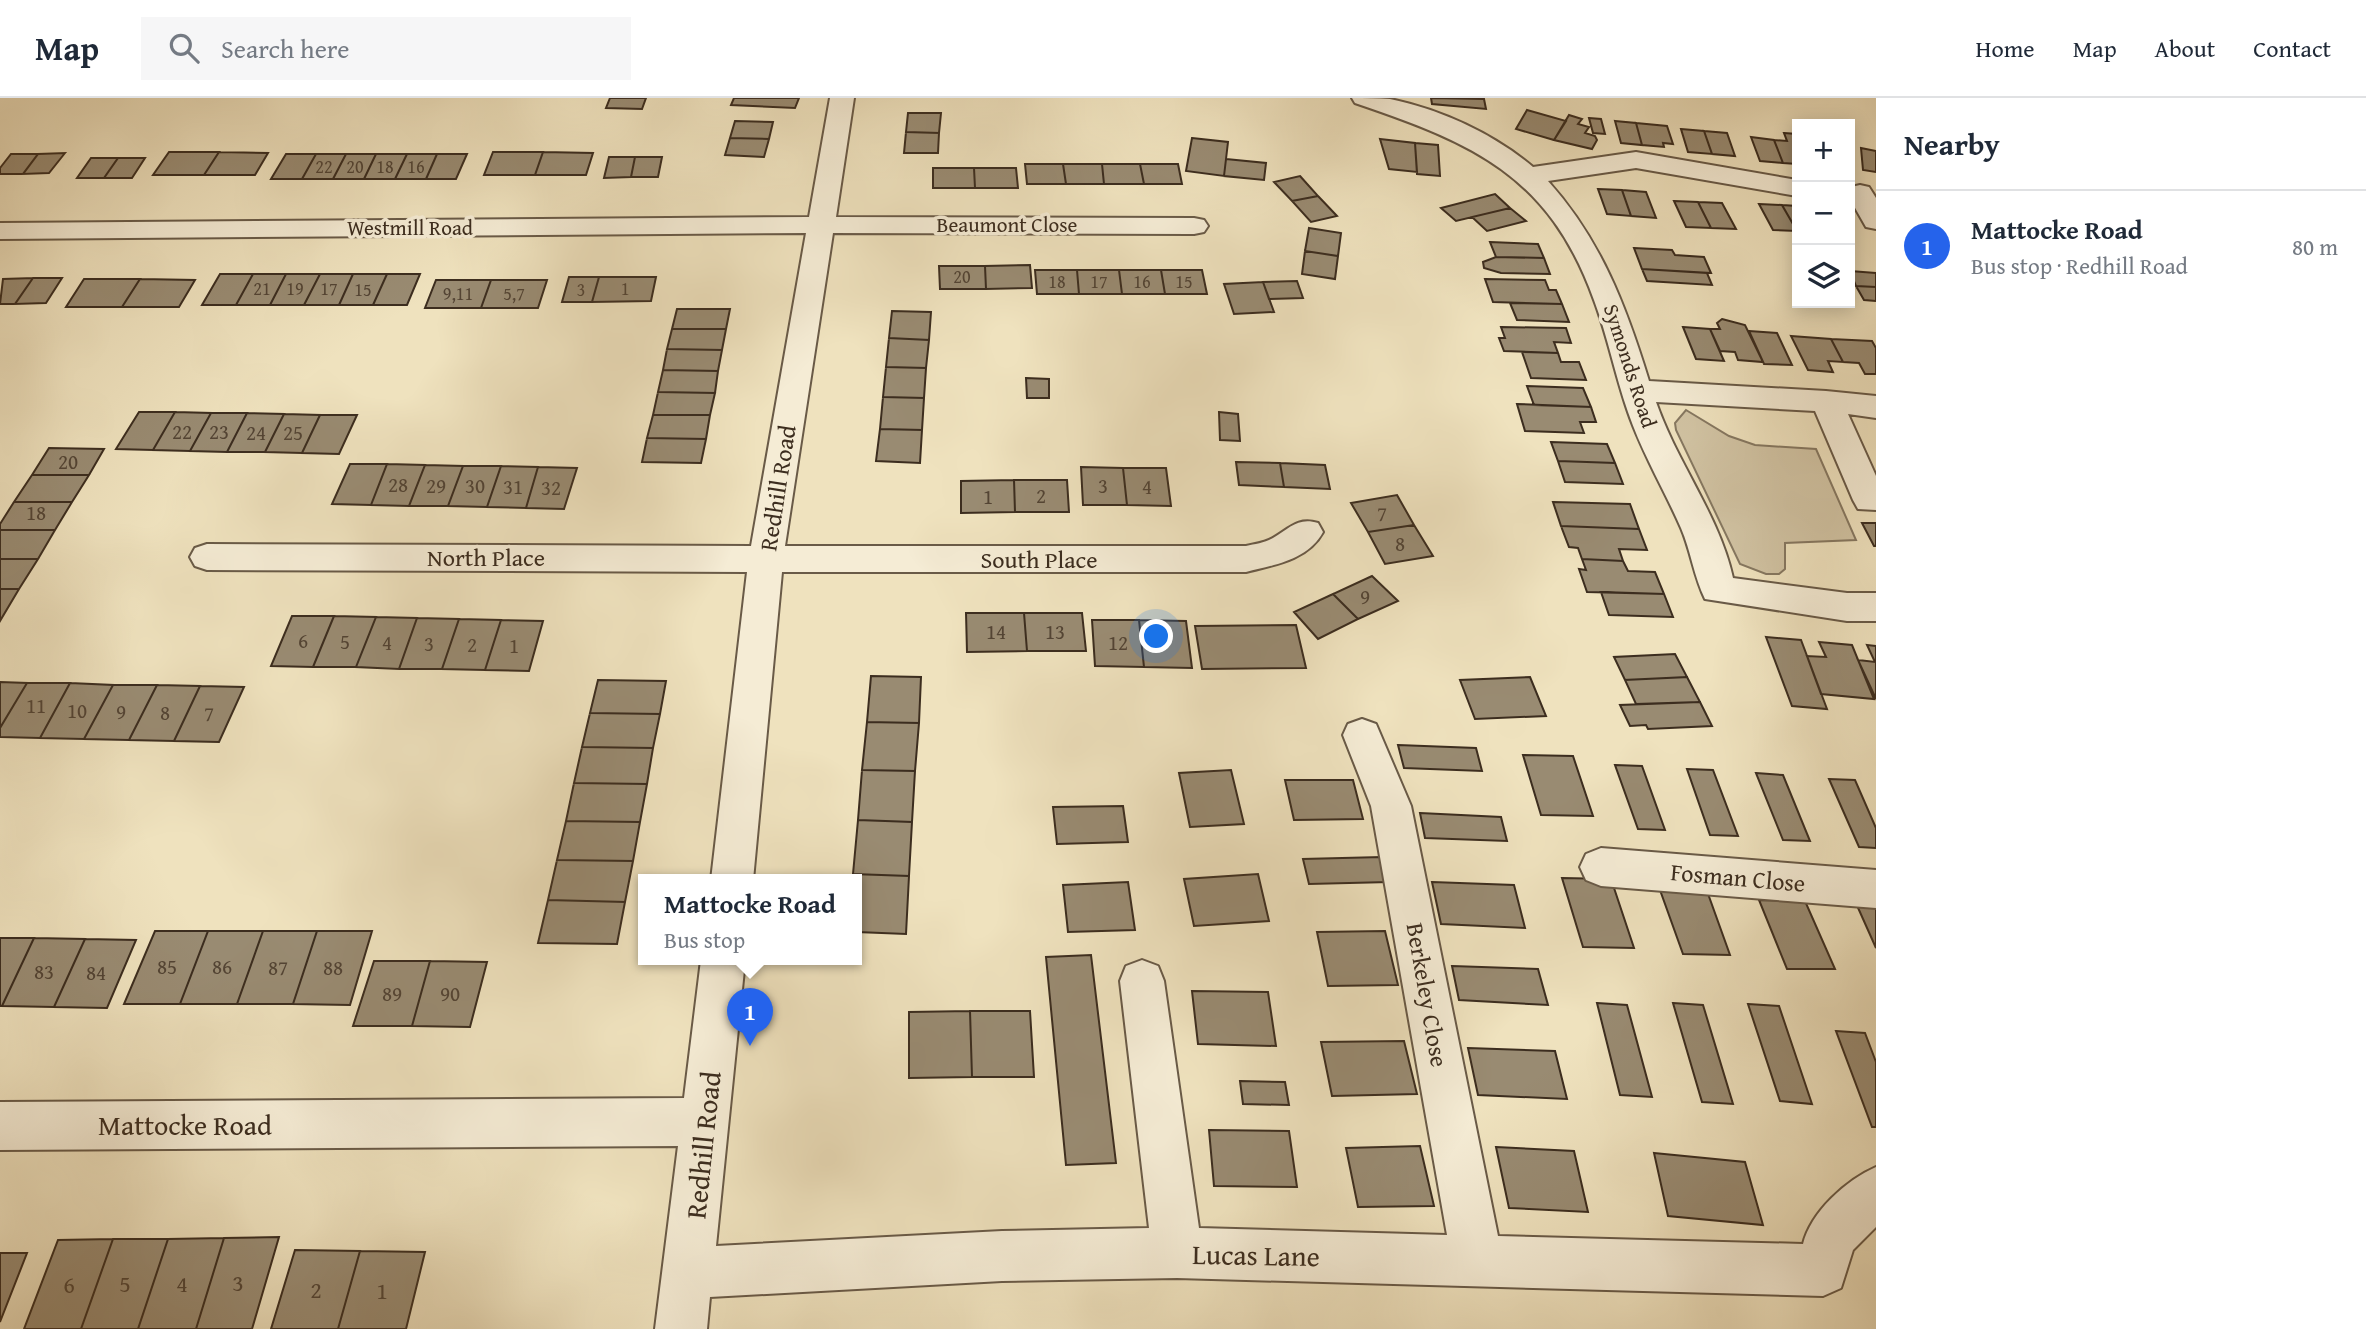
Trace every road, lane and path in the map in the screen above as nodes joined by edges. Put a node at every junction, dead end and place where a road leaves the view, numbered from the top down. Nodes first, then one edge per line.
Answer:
1 (842, 98) edge
2 (1364, 98) edge
3 (1526, 176) junction
4 (1792, 187) edge
5 (1862, 193) edge
6 (1876, 221) edge
7 (820, 225) junction
8 (1194, 226) dead end
9 (0, 231) edge
10 (1637, 391) junction
11 (1826, 401) junction
12 (1876, 407) edge
13 (1870, 500) dead end
14 (1306, 532) dead end
15 (207, 557) dead end
16 (766, 558) junction
17 (1876, 607) edge
18 (1362, 735) dead end
19 (1601, 867) dead end
20 (733, 874) edge
21 (1876, 889) edge
22 (722, 965) edge
23 (1142, 981) dead end
24 (706, 1122) junction
25 (0, 1126) edge
26 (1876, 1192) edge
27 (1177, 1253) junction
28 (1477, 1260) junction
29 (688, 1273) junction
30 (681, 1329) edge

1 - 7 street, Redhill Road
2 - 3 street, Symonds Road
3 - 4 street
3 - 10 street, Symonds Road
5 - 6 street
7 - 8 street, Beaumont Close
7 - 9 street, Westmill Road
7 - 16 street, Redhill Road
10 - 11 street
10 - 17 street, Symonds Road
11 - 12 street
11 - 13 street
14 - 16 street, South Place
15 - 16 street, North Place
16 - 20 street, Redhill Road
18 - 28 street, Berkeley Close
19 - 21 street, Fosman Close
22 - 24 street, Redhill Road
23 - 27 street
24 - 25 street, Mattocke Road
24 - 29 street, Redhill Road
26 - 28 street, Lucas Lane
27 - 28 street, Lucas Lane
27 - 29 street, Lucas Lane
29 - 30 street, Redhill Road

